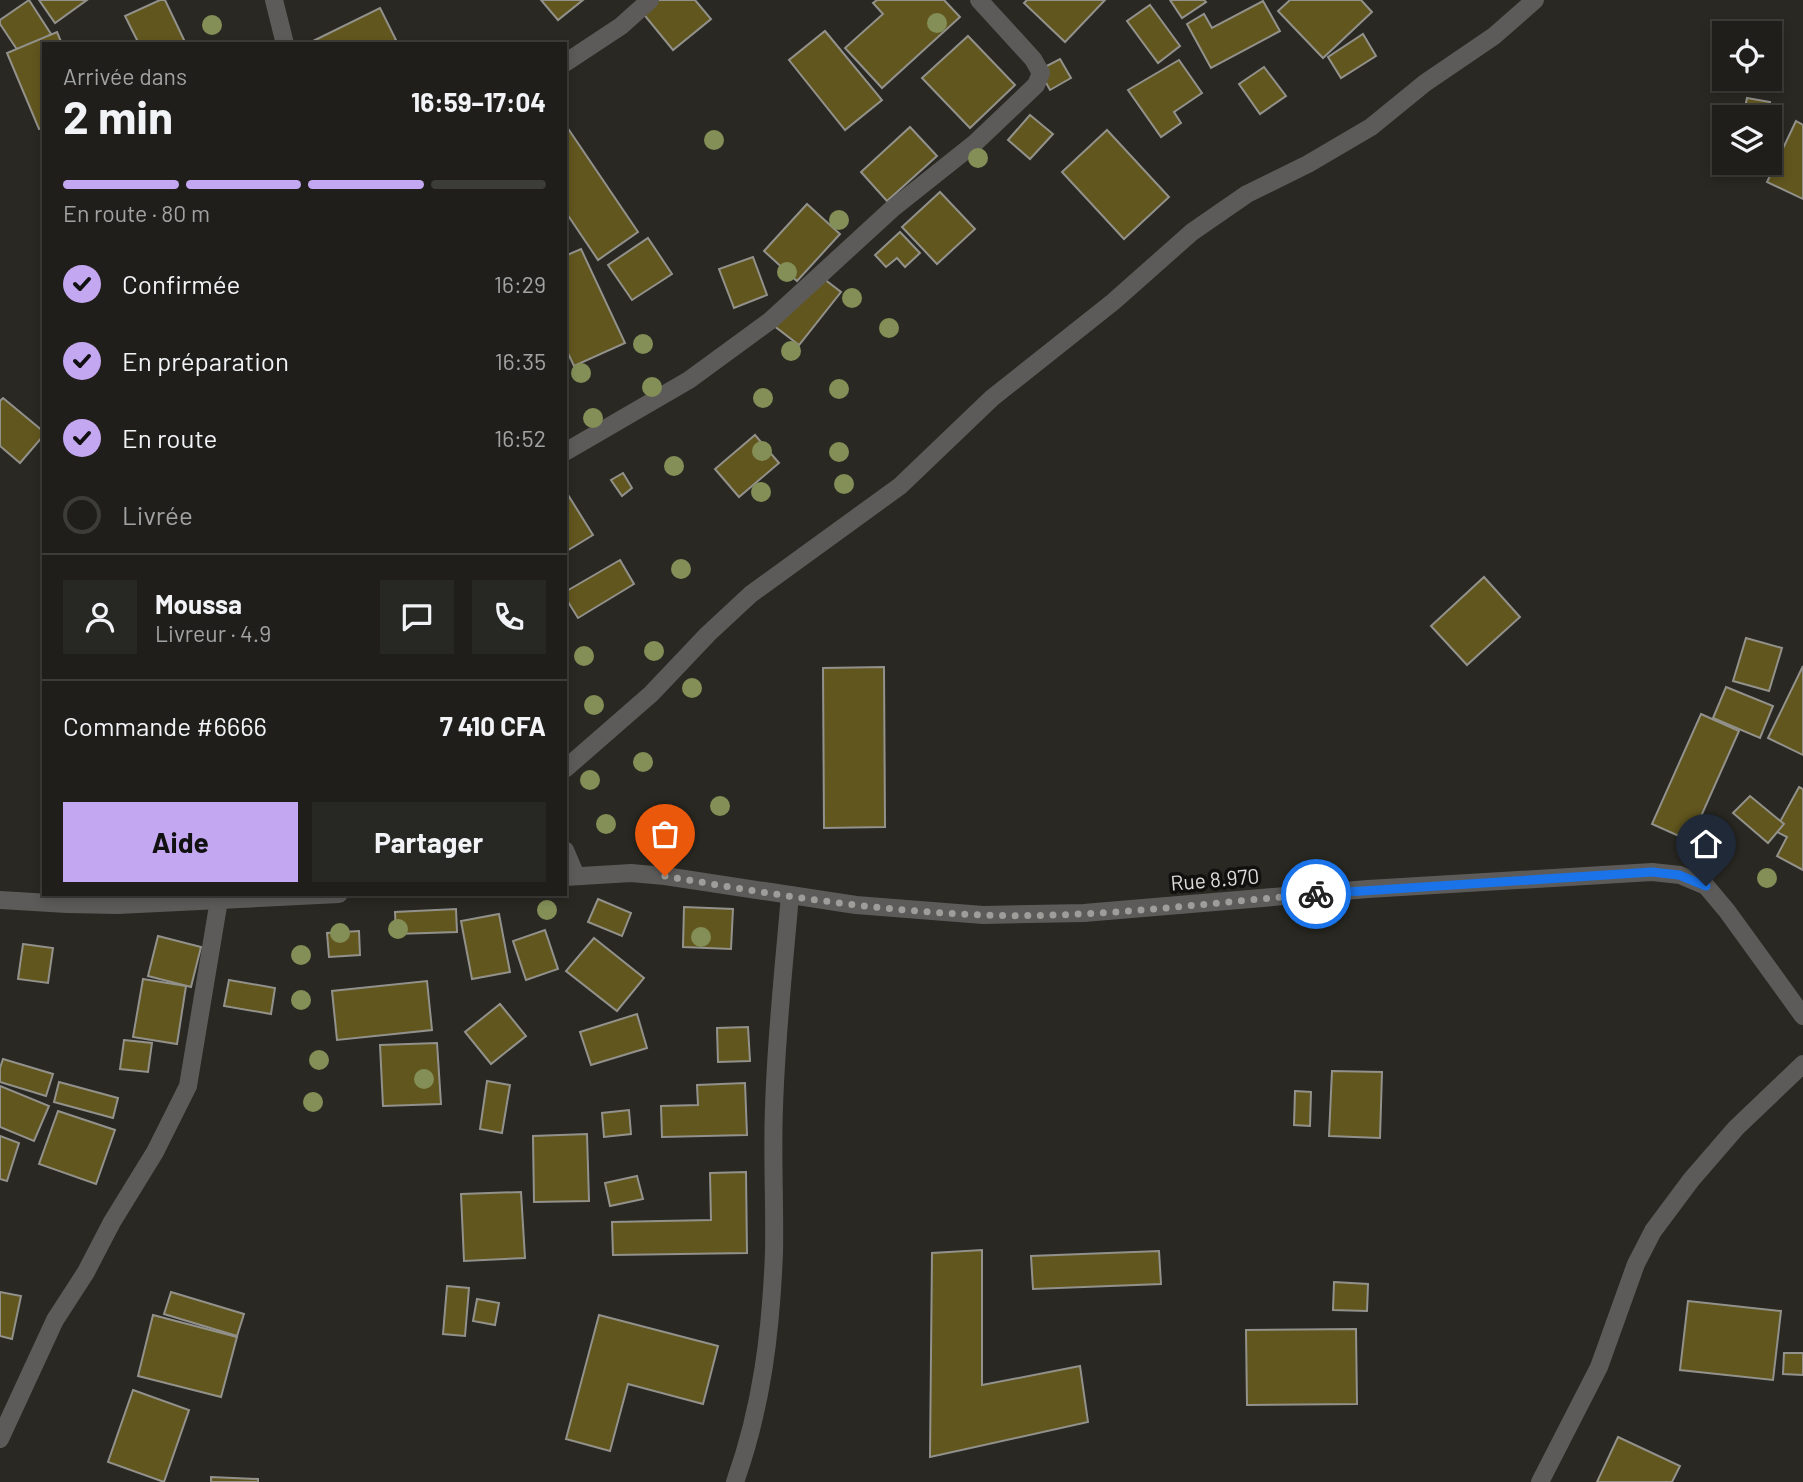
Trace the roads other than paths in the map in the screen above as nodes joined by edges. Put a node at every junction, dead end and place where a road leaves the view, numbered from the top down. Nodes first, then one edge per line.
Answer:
1 (274, 0) edge
2 (650, 0) edge
3 (979, 0) edge
4 (1535, 0) edge
5 (284, 42) edge
6 (567, 62) edge
7 (567, 452) edge
8 (567, 767) edge
9 (567, 859) edge
10 (571, 876) edge
11 (790, 895) junction
12 (299, 896) edge
13 (0, 900) edge
14 (219, 900) junction
15 (1801, 1010) edge
16 (1803, 1064) edge
17 (0, 1438) edge
18 (735, 1482) edge
19 (1540, 1482) edge

1 - 5 street
2 - 6 street
3 - 7 street
4 - 8 street
9 - 10 street
10 - 11 street, Rue 8.970
11 - 15 street, Rue 8.970
11 - 18 street
12 - 14 street
13 - 14 street
14 - 17 street
16 - 19 street

